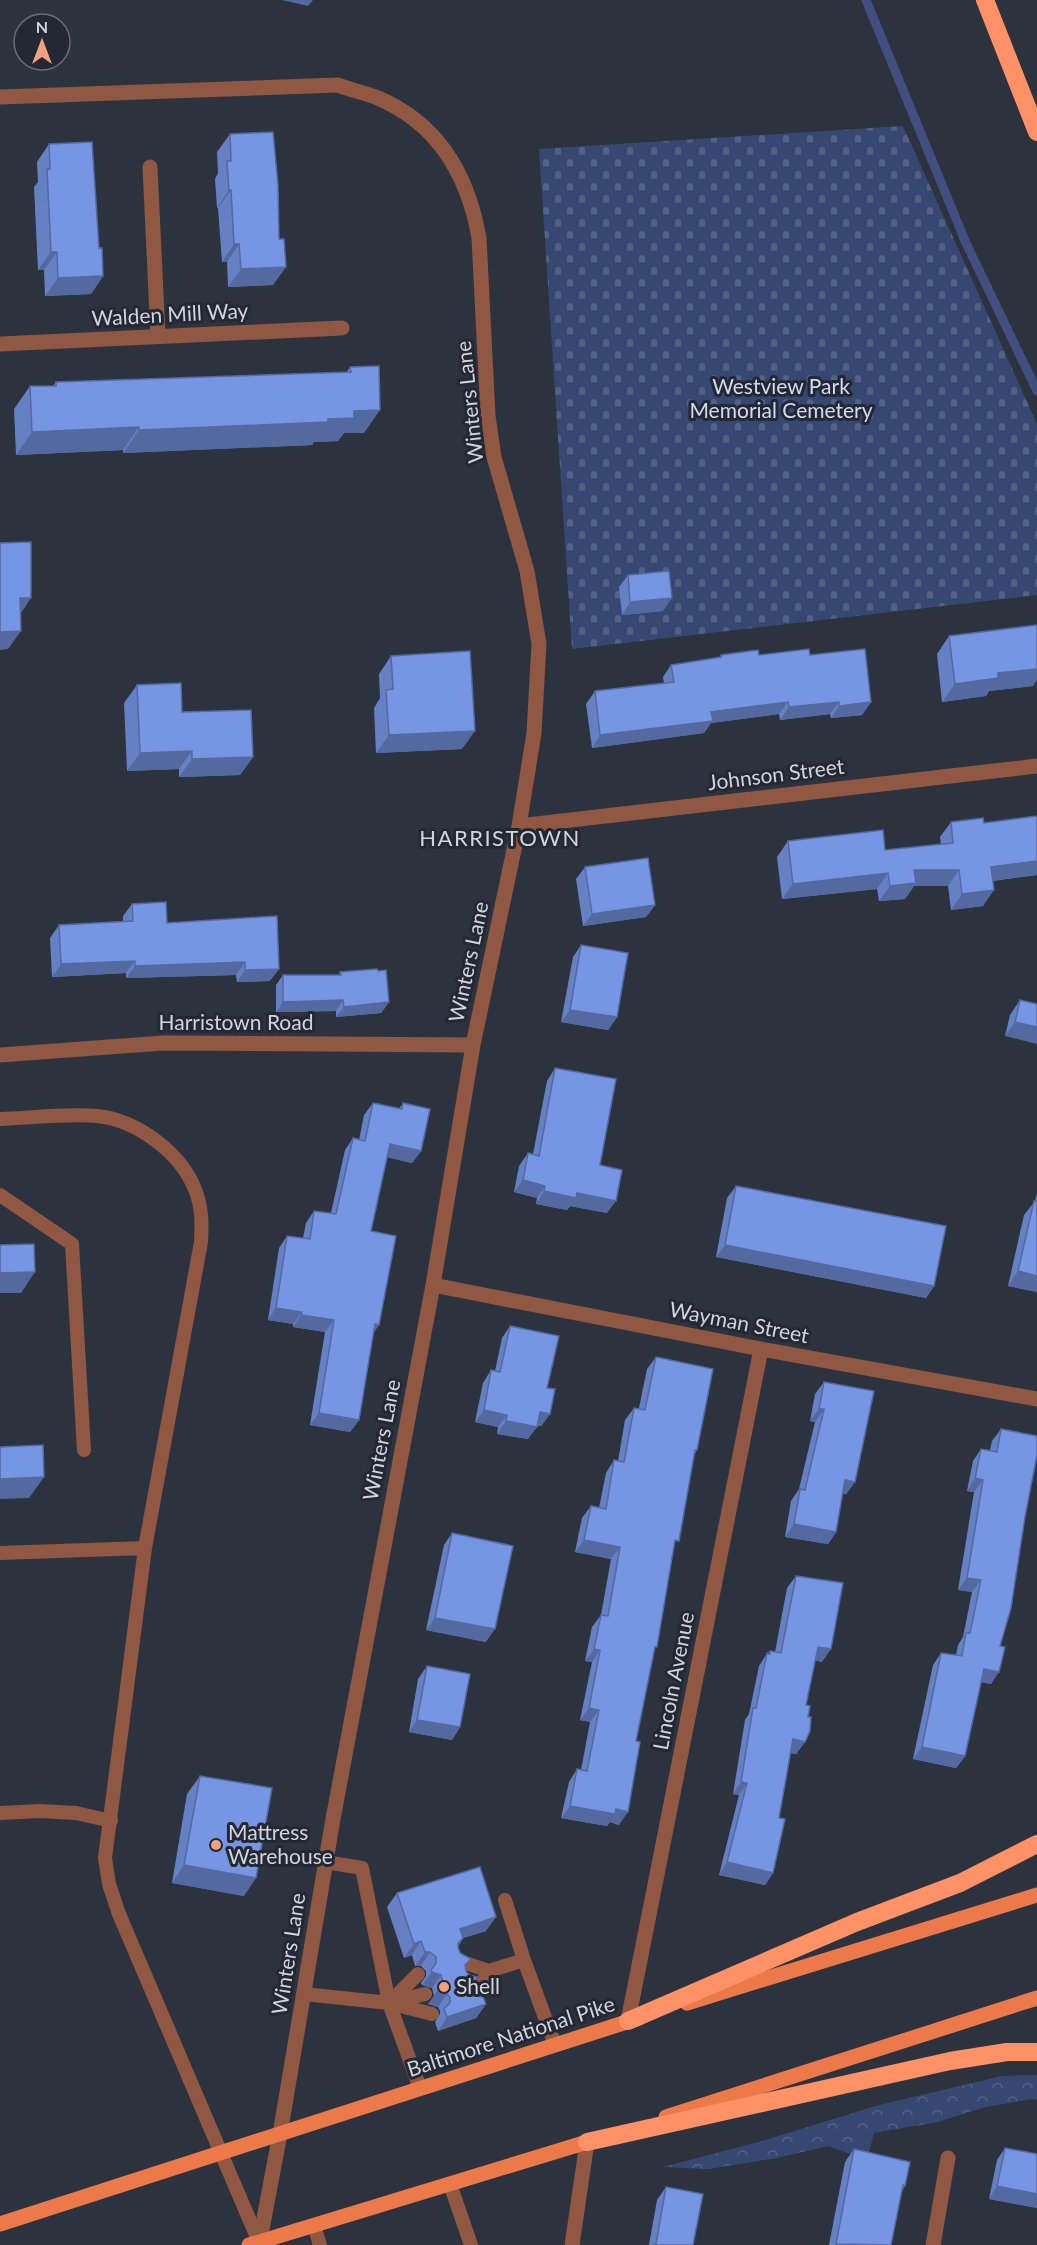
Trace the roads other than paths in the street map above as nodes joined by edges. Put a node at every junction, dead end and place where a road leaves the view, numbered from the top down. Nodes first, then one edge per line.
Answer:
1 (985, 0) edge
2 (0, 97) edge
3 (1037, 132) edge
4 (150, 167) dead end
5 (342, 328) dead end
6 (158, 336) junction
7 (0, 344) edge
8 (1037, 766) edge
9 (519, 826) junction
10 (473, 1045) junction
11 (0, 1055) edge
12 (0, 1119) edge
13 (0, 1195) edge
14 (433, 1285) junction
15 (761, 1349) junction
16 (1037, 1399) edge
17 (84, 1450) dead end
18 (145, 1548) junction
19 (0, 1553) edge
20 (0, 1813) edge
21 (111, 1821) junction
22 (1037, 1844) edge
23 (325, 1862) junction
24 (1037, 1895) edge
25 (504, 1900) dead end
26 (457, 1960) edge
27 (524, 1960) junction
28 (489, 1971) junction
29 (418, 1974) dead end
30 (472, 1978) edge
31 (304, 1994) junction
32 (425, 1994) dead end
33 (1037, 1998) edge
34 (471, 2002) edge
35 (389, 2003) junction
36 (432, 2014) dead end
37 (628, 2021) junction
38 (555, 2045) junction
39 (1037, 2052) edge
40 (420, 2088) junction
41 (280, 2134) junction
42 (587, 2142) junction
43 (221, 2152) junction
44 (948, 2158) dead end
45 (450, 2184) junction
46 (0, 2224) edge
47 (314, 2225) junction
48 (256, 2244) edge
49 (320, 2245) edge
50 (471, 2245) edge
51 (572, 2245) edge
52 (933, 2245) edge

1 - 3 highway
2 - 9 street, Winters Lane
4 - 6 street
5 - 6 street, Walden Mill Way
6 - 7 street, Walden Mill Way
8 - 9 street, Johnson Street
9 - 10 street, Winters Lane
10 - 11 street, Harristown Road
10 - 14 street, Winters Lane
12 - 18 lane
13 - 17 lane
14 - 15 street, Wayman Street
14 - 23 street, Winters Lane
15 - 16 street, Wayman Street
15 - 37 street, Lincoln Avenue
18 - 19 lane
18 - 21 lane
20 - 21 lane
21 - 43 lane
22 - 37 highway
23 - 31 street, Winters Lane
23 - 35 lane
24 - 37 main road, Baltimore National Pike
25 - 27 lane
26 - 28 lane
27 - 28 lane
27 - 38 lane
28 - 30 lane
28 - 34 lane
29 - 35 lane
31 - 35 lane
31 - 41 street, Winters Lane
32 - 35 lane
33 - 42 main road
35 - 36 lane
35 - 40 lane
37 - 38 main road, Baltimore National Pike
38 - 40 main road, Baltimore National Pike
39 - 42 highway
40 - 41 main road, Baltimore National Pike
41 - 43 main road, Baltimore National Pike
41 - 48 street, Winters Lane
42 - 45 main road
42 - 51 street
43 - 46 main road, Baltimore National Pike
43 - 48 lane
44 - 52 street
45 - 47 main road
45 - 50 lane
47 - 48 main road
47 - 49 lane

